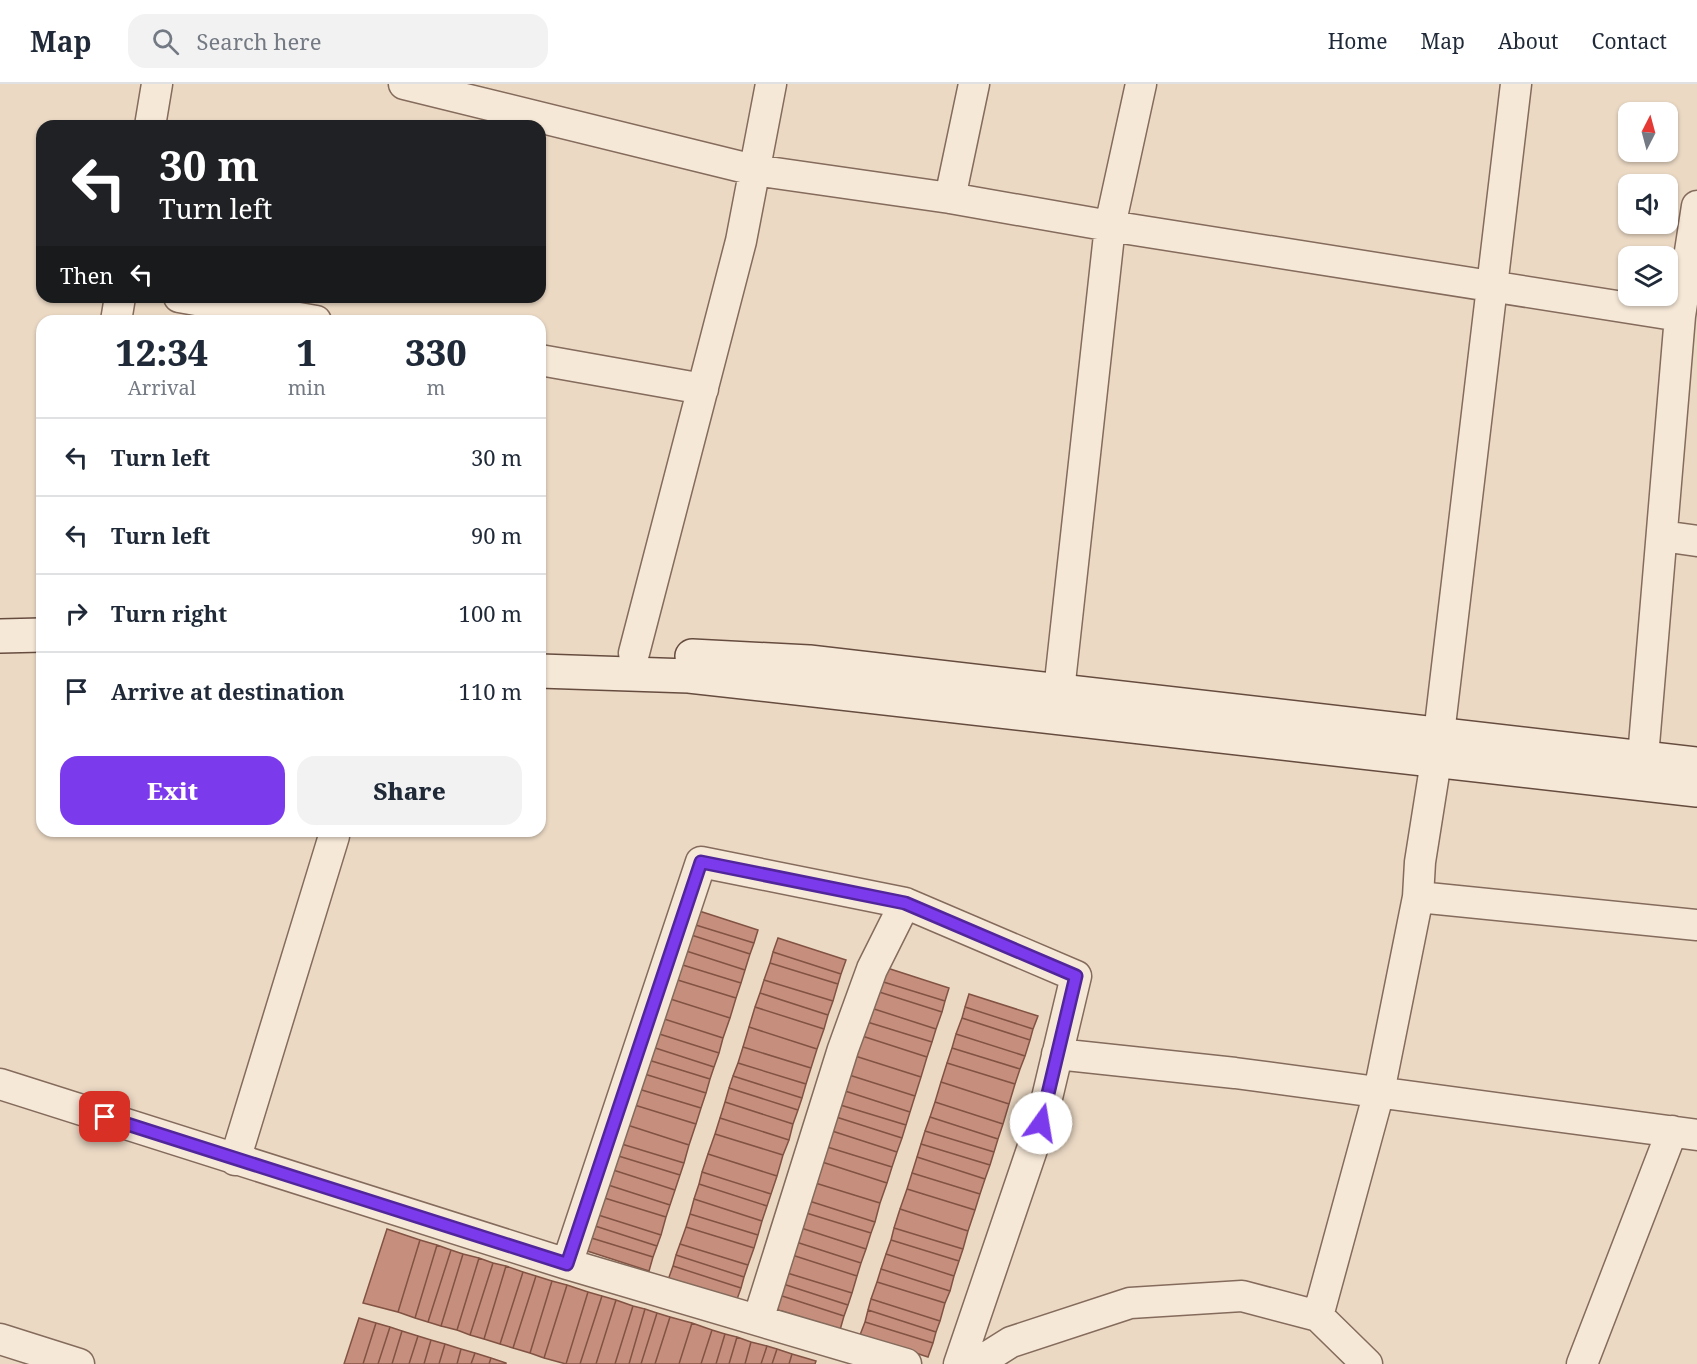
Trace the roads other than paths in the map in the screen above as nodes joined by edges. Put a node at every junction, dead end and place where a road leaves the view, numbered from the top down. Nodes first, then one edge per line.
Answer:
1 (157, 84) edge
2 (404, 84) edge
3 (771, 84) edge
4 (974, 84) edge
5 (1142, 84) edge
6 (1516, 84) edge
7 (151, 120) edge
8 (754, 170) junction
9 (950, 198) junction
10 (1697, 206) edge
11 (1110, 226) junction
12 (1492, 287) junction
13 (213, 303) edge
14 (282, 315) edge
15 (1680, 316) junction
16 (546, 361) edge
17 (703, 389) junction
18 (1662, 536) junction
19 (1697, 541) edge
20 (36, 634) edge
21 (0, 636) edge
22 (546, 649) edge
23 (634, 653) junction
24 (0, 657) edge
25 (36, 657) edge
26 (546, 671) edge
27 (1059, 691) junction
28 (1437, 747) junction
29 (1643, 757) junction
30 (1697, 764) edge
31 (1697, 790) edge
32 (334, 837) edge
33 (1418, 897) junction
34 (905, 903) junction
35 (1697, 925) edge
36 (1056, 1054) junction
37 (0, 1083) edge
38 (1379, 1092) junction
39 (1684, 1133) edge
40 (235, 1160) junction
41 (567, 1264) junction
42 (1318, 1316) junction
43 (758, 1320) junction
44 (0, 1339) edge
45 (79, 1364) edge
46 (906, 1364) edge
47 (959, 1364) edge
48 (976, 1364) edge
49 (1367, 1364) edge
50 (1582, 1364) edge

1 - 7 street
2 - 8 street
3 - 8 street
4 - 9 street
5 - 11 street
6 - 12 street
8 - 9 street
8 - 17 street
9 - 11 street
10 - 15 street
11 - 12 street
11 - 27 street
12 - 15 street
12 - 28 street
13 - 14 street
15 - 18 street
16 - 17 street
17 - 23 street
18 - 19 street
18 - 29 street
20 - 21 main road
22 - 23 main road
23 - 27 main road
24 - 25 main road
26 - 28 main road
27 - 28 main road
28 - 29 main road
28 - 31 main road
28 - 33 street
29 - 30 main road
32 - 40 street
33 - 35 street
33 - 38 street
34 - 36 street
34 - 41 street
34 - 43 street
36 - 38 street
36 - 47 street
37 - 40 street
38 - 39 street
38 - 42 street
39 - 50 street
40 - 41 street
41 - 43 street
42 - 48 street
42 - 49 street
43 - 46 street
44 - 45 street

